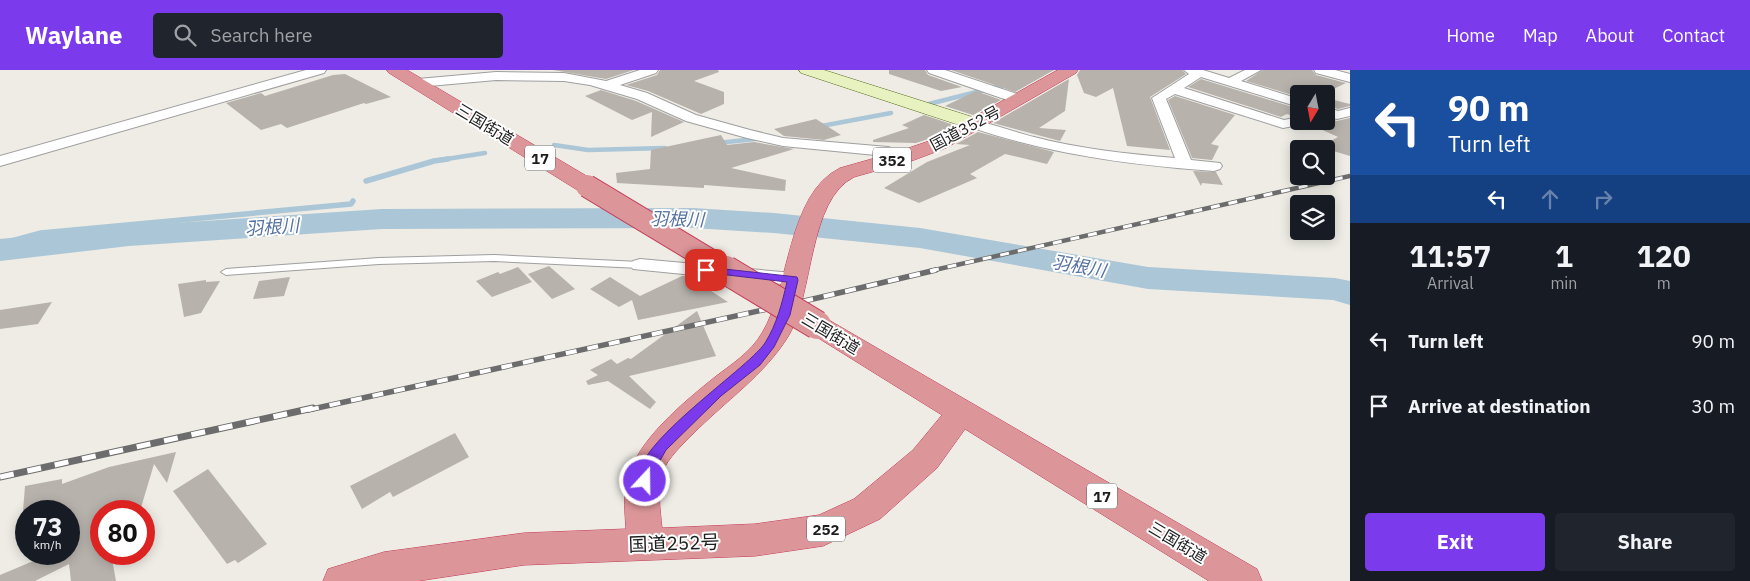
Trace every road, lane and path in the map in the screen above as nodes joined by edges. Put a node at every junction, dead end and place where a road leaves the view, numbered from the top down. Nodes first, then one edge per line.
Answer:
1 (395, 70) edge
2 (652, 70) edge
3 (807, 70) edge
4 (933, 70) edge
5 (980, 70) edge
6 (1070, 70) edge
7 (1255, 70) edge
8 (1320, 70) edge
9 (310, 71) edge
10 (1194, 71) edge
11 (1350, 78) edge
12 (963, 79) junction
13 (1230, 82) junction
14 (418, 83) junction
15 (607, 85) junction
16 (1174, 89) junction
17 (1018, 99) junction
18 (1290, 100) edge
19 (1290, 123) edge
20 (975, 124) junction
21 (903, 157) junction
22 (0, 161) edge
23 (1185, 164) junction
24 (1214, 166) dead end
25 (640, 264) joint
26 (226, 272) dead end
27 (794, 276) junction
28 (962, 412) junction
29 (645, 543) junction
30 (342, 581) edge
31 (1243, 581) edge

1 - 14 highway, 三国街道 / 17
2 - 15 street
3 - 20 street
4 - 12 street
5 - 12 street
6 - 17 highway, 国道352号 / 352
7 - 13 street
8 - 11 street
9 - 22 street
10 - 13 street
10 - 16 street
12 - 17 street
13 - 18 street
14 - 15 street
14 - 28 highway, 三国街道 / 17, bridge
15 - 21 street
16 - 19 street
16 - 23 street
17 - 20 highway, 国道352号 / 352
20 - 21 highway, 国道352号 / 352
20 - 23 street
21 - 27 highway, 国道352号 / 352
23 - 24 street
25 - 26 lane
25 - 27 street
27 - 29 highway, 国道352号 / 352
28 - 29 highway, 国道252号 / 252
28 - 31 highway, 三国街道 / 17
29 - 30 highway, 国道252号 / 252

